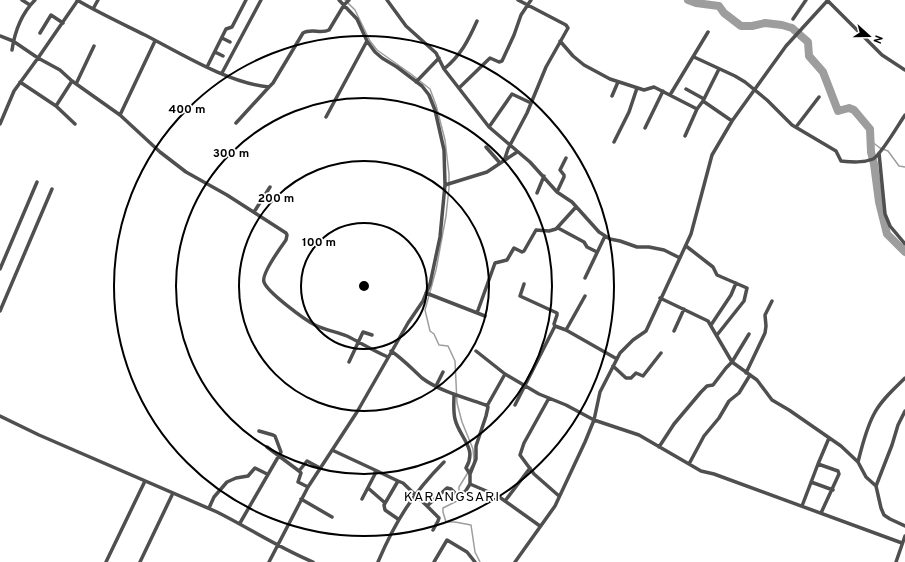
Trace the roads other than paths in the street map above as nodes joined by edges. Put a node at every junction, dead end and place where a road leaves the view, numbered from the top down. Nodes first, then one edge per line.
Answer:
1 (22, 0) edge
2 (35, 0) edge
3 (77, 0) edge
4 (98, 0) edge
5 (246, 0) edge
6 (261, 0) edge
7 (339, 0) edge
8 (518, 0) edge
9 (531, 0) edge
10 (806, 0) edge
11 (828, 0) edge
12 (389, 1) edge
13 (346, 2) edge
14 (30, 5) junction
15 (528, 6) junction
16 (93, 10) junction
17 (793, 19) dead end
18 (476, 21) dead end
19 (63, 23) junction
20 (708, 32) dead end
21 (40, 33) dead end
22 (0, 36) edge
23 (222, 38) junction
24 (14, 41) junction
25 (155, 41) junction
26 (367, 41) junction
27 (560, 41) junction
28 (230, 42) dead end
29 (94, 46) dead end
30 (12, 50) dead end
31 (215, 52) junction
32 (223, 56) dead end
33 (694, 57) junction
34 (38, 58) junction
35 (439, 58) junction
36 (207, 67) junction
37 (444, 69) junction
38 (720, 69) junction
39 (905, 70) edge
40 (222, 73) junction
41 (418, 80) junction
42 (72, 81) junction
43 (20, 82) junction
44 (618, 82) junction
45 (76, 84) junction
46 (269, 87) junction
47 (459, 88) junction
48 (637, 88) junction
49 (686, 89) dead end
50 (755, 90) junction
51 (663, 91) junction
52 (670, 95) junction
53 (612, 96) dead end
54 (819, 97) dead end
55 (704, 100) junction
56 (531, 103) junction
57 (56, 106) junction
58 (698, 109) junction
59 (120, 115) junction
60 (905, 115) edge
61 (326, 116) dead end
62 (732, 121) junction
63 (236, 123) dead end
64 (0, 124) edge
65 (75, 124) dead end
66 (489, 127) junction
67 (796, 127) junction
68 (645, 128) dead end
69 (685, 136) dead end
70 (614, 142) dead end
71 (510, 146) junction
72 (486, 147) dead end
73 (517, 152) junction
74 (879, 152) junction
75 (566, 158) dead end
76 (504, 161) junction
77 (500, 163) junction
78 (544, 176) junction
79 (37, 182) dead end
80 (448, 184) junction
81 (270, 187) dead end
82 (52, 189) dead end
83 (557, 192) junction
84 (536, 193) dead end
85 (576, 206) junction
86 (254, 212) junction
87 (558, 228) junction
88 (605, 236) junction
89 (905, 244) edge
90 (686, 246) junction
91 (597, 252) junction
92 (680, 258) junction
93 (0, 269) edge
94 (585, 278) dead end
95 (736, 283) junction
96 (524, 284) dead end
97 (429, 294) junction
98 (585, 296) dead end
99 (660, 298) junction
100 (772, 302) dead end
101 (684, 308) junction
102 (0, 312) edge
103 (478, 313) junction
104 (485, 316) dead end
105 (711, 325) junction
106 (555, 326) junction
107 (566, 330) junction
108 (674, 332) dead end
109 (749, 334) dead end
110 (372, 335) dead end
111 (717, 335) junction
112 (358, 342) junction
113 (391, 351) junction
114 (476, 352) dead end
115 (661, 353) dead end
116 (388, 357) junction
117 (617, 359) junction
118 (349, 362) dead end
119 (732, 362) junction
120 (612, 366) junction
121 (443, 372) dead end
122 (505, 374) junction
123 (748, 374) junction
124 (905, 378) edge
125 (524, 385) junction
126 (436, 386) junction
127 (455, 394) junction
128 (549, 398) junction
129 (515, 405) dead end
130 (487, 406) junction
131 (905, 411) edge
132 (0, 416) edge
133 (594, 420) junction
134 (259, 431) dead end
135 (829, 438) junction
136 (659, 446) junction
137 (267, 447) dead end
138 (332, 450) junction
139 (279, 456) junction
140 (474, 458) junction
141 (444, 462) dead end
142 (858, 462) junction
143 (689, 464) junction
144 (818, 464) junction
145 (320, 468) junction
146 (530, 468) junction
147 (299, 470) junction
148 (375, 470) junction
149 (268, 474) junction
150 (145, 481) junction
151 (398, 481) junction
152 (811, 482) junction
153 (470, 484) junction
154 (876, 486) junction
155 (308, 487) junction
156 (368, 488) junction
157 (833, 490) junction
158 (173, 493) junction
159 (414, 494) junction
160 (560, 496) junction
161 (301, 499) junction
162 (362, 499) dead end
163 (505, 501) junction
164 (384, 502) junction
165 (426, 506) junction
166 (802, 506) junction
167 (209, 508) junction
168 (821, 513) junction
169 (332, 516) dead end
170 (398, 519) junction
171 (240, 523) junction
172 (540, 526) junction
173 (905, 526) edge
174 (433, 530) dead end
175 (905, 536) edge
176 (902, 543) junction
177 (278, 545) junction
178 (106, 562) edge
179 (140, 562) edge
180 (269, 562) edge
181 (311, 562) edge
182 (378, 562) edge
183 (434, 562) edge
184 (475, 562) edge
185 (515, 562) edge
186 (896, 562) edge

1 - 14 street
2 - 14 street
3 - 16 street
3 - 19 street
4 - 16 street
5 - 23 street
6 - 40 street
7 - 13 street
8 - 15 street
9 - 15 street
10 - 17 street
11 - 39 street
11 - 50 street
12 - 35 street
13 - 26 street
13 - 46 street
14 - 24 street
15 - 27 street
15 - 47 street
16 - 25 street
18 - 37 street
19 - 21 street
19 - 34 street
20 - 33 street
22 - 24 street
23 - 28 street
23 - 31 street
24 - 30 street
24 - 34 street
25 - 36 street
25 - 59 street
26 - 41 street
26 - 61 street
27 - 44 street
27 - 56 street
29 - 45 street
31 - 32 street
31 - 36 street
33 - 38 street
33 - 52 street
34 - 42 street
34 - 43 street
35 - 37 street
35 - 41 street
36 - 40 street
37 - 47 street
38 - 50 street
38 - 55 street
40 - 46 street
41 - 80 street
42 - 45 street
42 - 57 street
43 - 57 street
43 - 64 street
44 - 48 street
44 - 53 street
45 - 59 street
46 - 63 street
47 - 66 street
48 - 51 street
48 - 70 street
49 - 55 street
50 - 62 street
50 - 67 street
51 - 52 street
51 - 68 street
52 - 58 street
54 - 67 street
55 - 58 street
55 - 62 street
56 - 66 street
56 - 71 street
57 - 65 street
58 - 69 street
59 - 86 street
60 - 74 street
62 - 90 street
66 - 71 street
67 - 74 street
71 - 73 street
71 - 76 street
72 - 77 street
73 - 76 street
73 - 78 street
74 - 89 street
75 - 83 street
76 - 77 street
77 - 80 street
78 - 83 street
78 - 84 street
79 - 93 street
80 - 97 street
81 - 86 street
82 - 102 street
83 - 85 street
85 - 87 street
85 - 88 street
86 - 112 street
87 - 91 street
87 - 103 street
88 - 91 street
88 - 92 street
90 - 92 street
90 - 95 street
91 - 94 street
92 - 99 street
95 - 105 street
95 - 111 street
96 - 106 street
97 - 103 street
97 - 113 street
98 - 107 street
99 - 101 street
99 - 117 street
100 - 123 street
101 - 105 street
101 - 108 street
103 - 104 street
105 - 111 street
106 - 107 street
106 - 125 street
107 - 117 street
109 - 119 street
110 - 112 street
111 - 119 street
112 - 116 street
112 - 118 street
113 - 116 street
113 - 126 street
114 - 122 street
115 - 120 street
116 - 138 street
117 - 120 street
119 - 123 street
119 - 136 street
120 - 133 street
121 - 126 street
122 - 125 street
122 - 130 street
123 - 135 street
123 - 143 street
124 - 142 street
125 - 128 street
125 - 129 street
126 - 127 street
127 - 130 street
127 - 140 street
128 - 133 street
128 - 146 street
130 - 140 street
131 - 154 street
132 - 150 street
133 - 136 street
133 - 160 street
134 - 139 street
135 - 142 street
135 - 144 street
136 - 143 street
137 - 139 street
138 - 145 street
138 - 148 street
139 - 147 street
139 - 149 street
140 - 153 street
141 - 159 street
142 - 154 street
143 - 166 street
144 - 152 street
144 - 157 street
145 - 147 street
145 - 155 street
146 - 160 street
146 - 163 street
147 - 155 street
148 - 151 street
148 - 156 street
149 - 167 street
149 - 171 street
150 - 158 street
150 - 178 street
151 - 159 street
151 - 164 street
152 - 157 street
152 - 166 street
153 - 163 street
153 - 165 street
154 - 173 street
155 - 161 street
156 - 162 street
156 - 164 street
157 - 168 street
158 - 167 street
158 - 179 street
159 - 165 street
159 - 170 street
160 - 172 street
161 - 169 street
161 - 177 street
163 - 172 street
164 - 170 street
165 - 174 street
166 - 168 street
167 - 171 street
168 - 176 street
170 - 182 street
171 - 177 street
172 - 185 street
175 - 176 street
176 - 186 street
177 - 180 street
177 - 181 street
183 - 184 street

